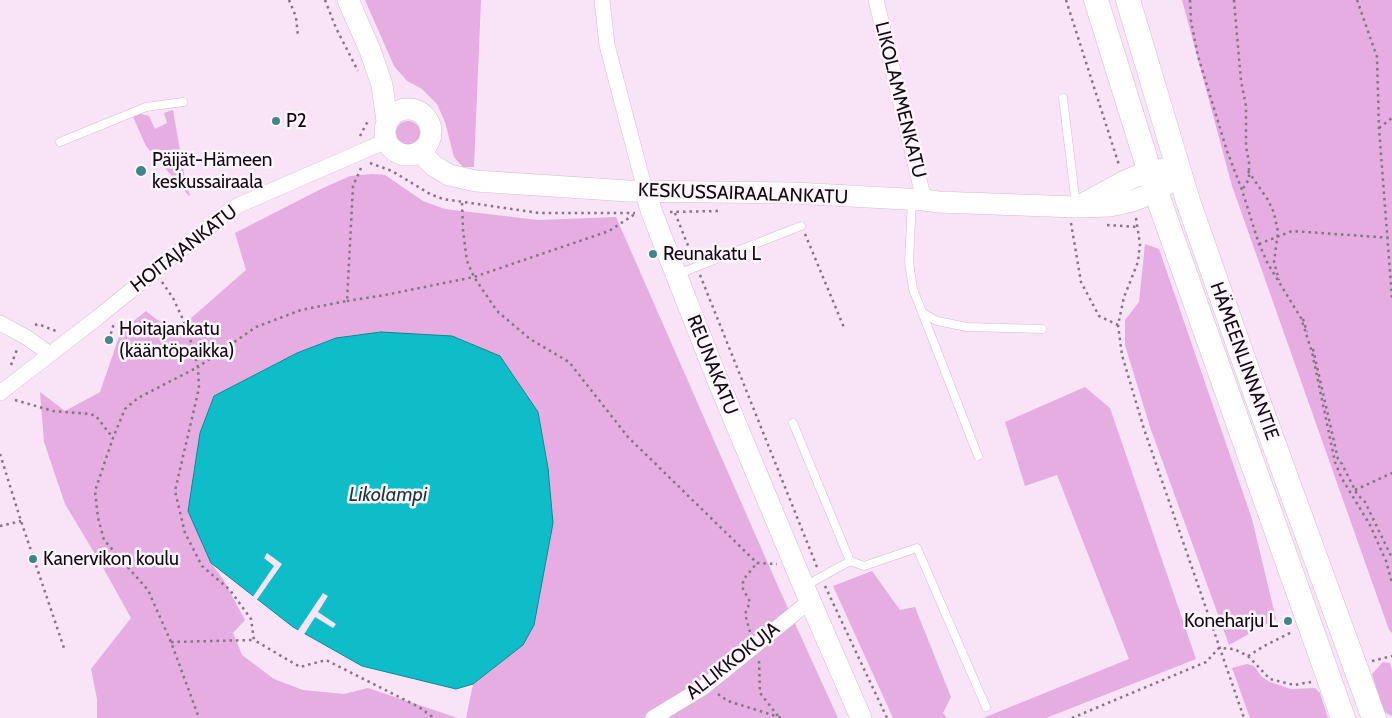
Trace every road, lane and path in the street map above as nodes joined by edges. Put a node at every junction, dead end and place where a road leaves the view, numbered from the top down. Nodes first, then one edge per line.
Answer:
1 (289, 0) edge
2 (325, 0) edge
3 (348, 0) edge
4 (602, 0) edge
5 (876, 0) edge
6 (1066, 0) edge
7 (1096, 0) edge
8 (1128, 0) edge
9 (1190, 0) edge
10 (1234, 0) edge
11 (1357, 0) edge
12 (298, 36) dead end
13 (370, 50) junction
14 (359, 75) dead end
15 (1062, 98) dead end
16 (183, 102) dead end
17 (414, 109) junction
18 (1392, 118) edge
19 (381, 125) junction
20 (1379, 128) junction
21 (60, 142) dead end
22 (358, 142) dead end
23 (420, 152) junction
24 (361, 168) dead end
25 (1178, 172) junction
26 (1248, 172) junction
27 (1153, 181) junction
28 (645, 190) junction
29 (1242, 190) junction
30 (1128, 191) junction
31 (918, 200) junction
32 (462, 203) dead end
33 (674, 212) dead end
34 (636, 213) dead end
35 (1074, 215) junction
36 (801, 226) joint
37 (1277, 237) junction
38 (1387, 237) junction
39 (1392, 238) edge
40 (1259, 244) junction
41 (696, 266) junction
42 (677, 275) junction
43 (474, 277) junction
44 (161, 281) dead end
45 (1392, 298) edge
46 (347, 301) junction
47 (923, 313) junction
48 (116, 315) dead end
49 (0, 323) edge
50 (1118, 325) junction
51 (1042, 329) dead end
52 (844, 330) dead end
53 (109, 340) dead end
54 (50, 354) junction
55 (198, 366) junction
56 (5, 395) edge
57 (793, 423) dead end
58 (113, 438) junction
59 (0, 454) edge
60 (978, 456) dead end
61 (1392, 473) edge
62 (1355, 490) junction
63 (1350, 492) junction
64 (20, 521) junction
65 (0, 526) edge
66 (1392, 558) edge
67 (850, 561) junction
68 (757, 563) junction
69 (796, 567) junction
70 (1392, 583) edge
71 (812, 588) junction
72 (1290, 627) dead end
73 (254, 640) junction
74 (171, 642) junction
75 (757, 643) junction
76 (1219, 648) junction
77 (65, 651) dead end
78 (1248, 656) junction
79 (1392, 656) edge
80 (1366, 662) dead end
81 (760, 678) dead end
82 (1316, 682) dead end
83 (704, 687) junction
84 (986, 707) dead end
85 (779, 717) edge
86 (199, 718) edge
87 (434, 718) edge
88 (653, 718) edge
89 (862, 718) edge
90 (887, 718) edge
91 (1072, 718) edge
92 (1244, 718) edge
93 (1343, 718) edge
94 (1374, 718) edge

1 - 12 path
2 - 14 path
3 - 13 street
4 - 28 street, REUNAKATU
5 - 31 street, LIKOLAMMENKATU
6 - 30 path
7 - 27 main road, HÄMEENLINNANTIE
8 - 25 main road, HÄMEENLINNANTIE
9 - 29 path
10 - 26 path
11 - 20 path
13 - 17 street
13 - 19 street
15 - 35 lane
16 - 21 lane
17 - 19 street
17 - 23 street
18 - 20 path
19 - 22 path
19 - 23 street
19 - 54 street, HOITAJANKATU
20 - 38 path
23 - 28 street, KESKUSSAIRAALANKATU
24 - 46 path
25 - 27 street
25 - 94 main road, HÄMEENLINNANTIE
26 - 29 path
26 - 37 path
27 - 30 street
27 - 93 main road, HÄMEENLINNANTIE
28 - 31 street, KESKUSSAIRAALANKATU
28 - 42 street, REUNAKATU
29 - 40 path
30 - 35 street
30 - 50 path
31 - 35 street, KESKUSSAIRAALANKATU
31 - 47 lane
32 - 43 path
33 - 41 path
34 - 43 path
35 - 50 path
36 - 41 lane
36 - 52 path
37 - 38 path
37 - 40 path
37 - 62 path
38 - 39 path
38 - 45 path
40 - 63 path
41 - 42 lane
41 - 71 path
42 - 69 street, REUNAKATU
43 - 46 path
43 - 68 path
44 - 55 path
46 - 55 path
47 - 51 lane
47 - 60 lane
48 - 53 path
49 - 54 street
50 - 76 path
54 - 56 street, HOITAJANKATU
55 - 58 path
55 - 73 path
56 - 58 path
57 - 67 lane
58 - 74 path
59 - 64 path
61 - 62 path
62 - 63 path
62 - 66 path
63 - 70 path
64 - 65 path
64 - 77 path
67 - 71 lane
67 - 84 lane
68 - 69 path
68 - 75 path
69 - 71 street, REUNAKATU
71 - 75 street, ALLIKKOKUJA
71 - 89 street, REUNAKATU
71 - 90 path
72 - 78 path
73 - 74 path
73 - 87 path
74 - 86 path
75 - 83 street, ALLIKKOKUJA
76 - 78 path
76 - 91 path
76 - 92 path
78 - 82 path
79 - 80 path
81 - 85 path
83 - 85 path
83 - 88 street, ALLIKKOKUJA

